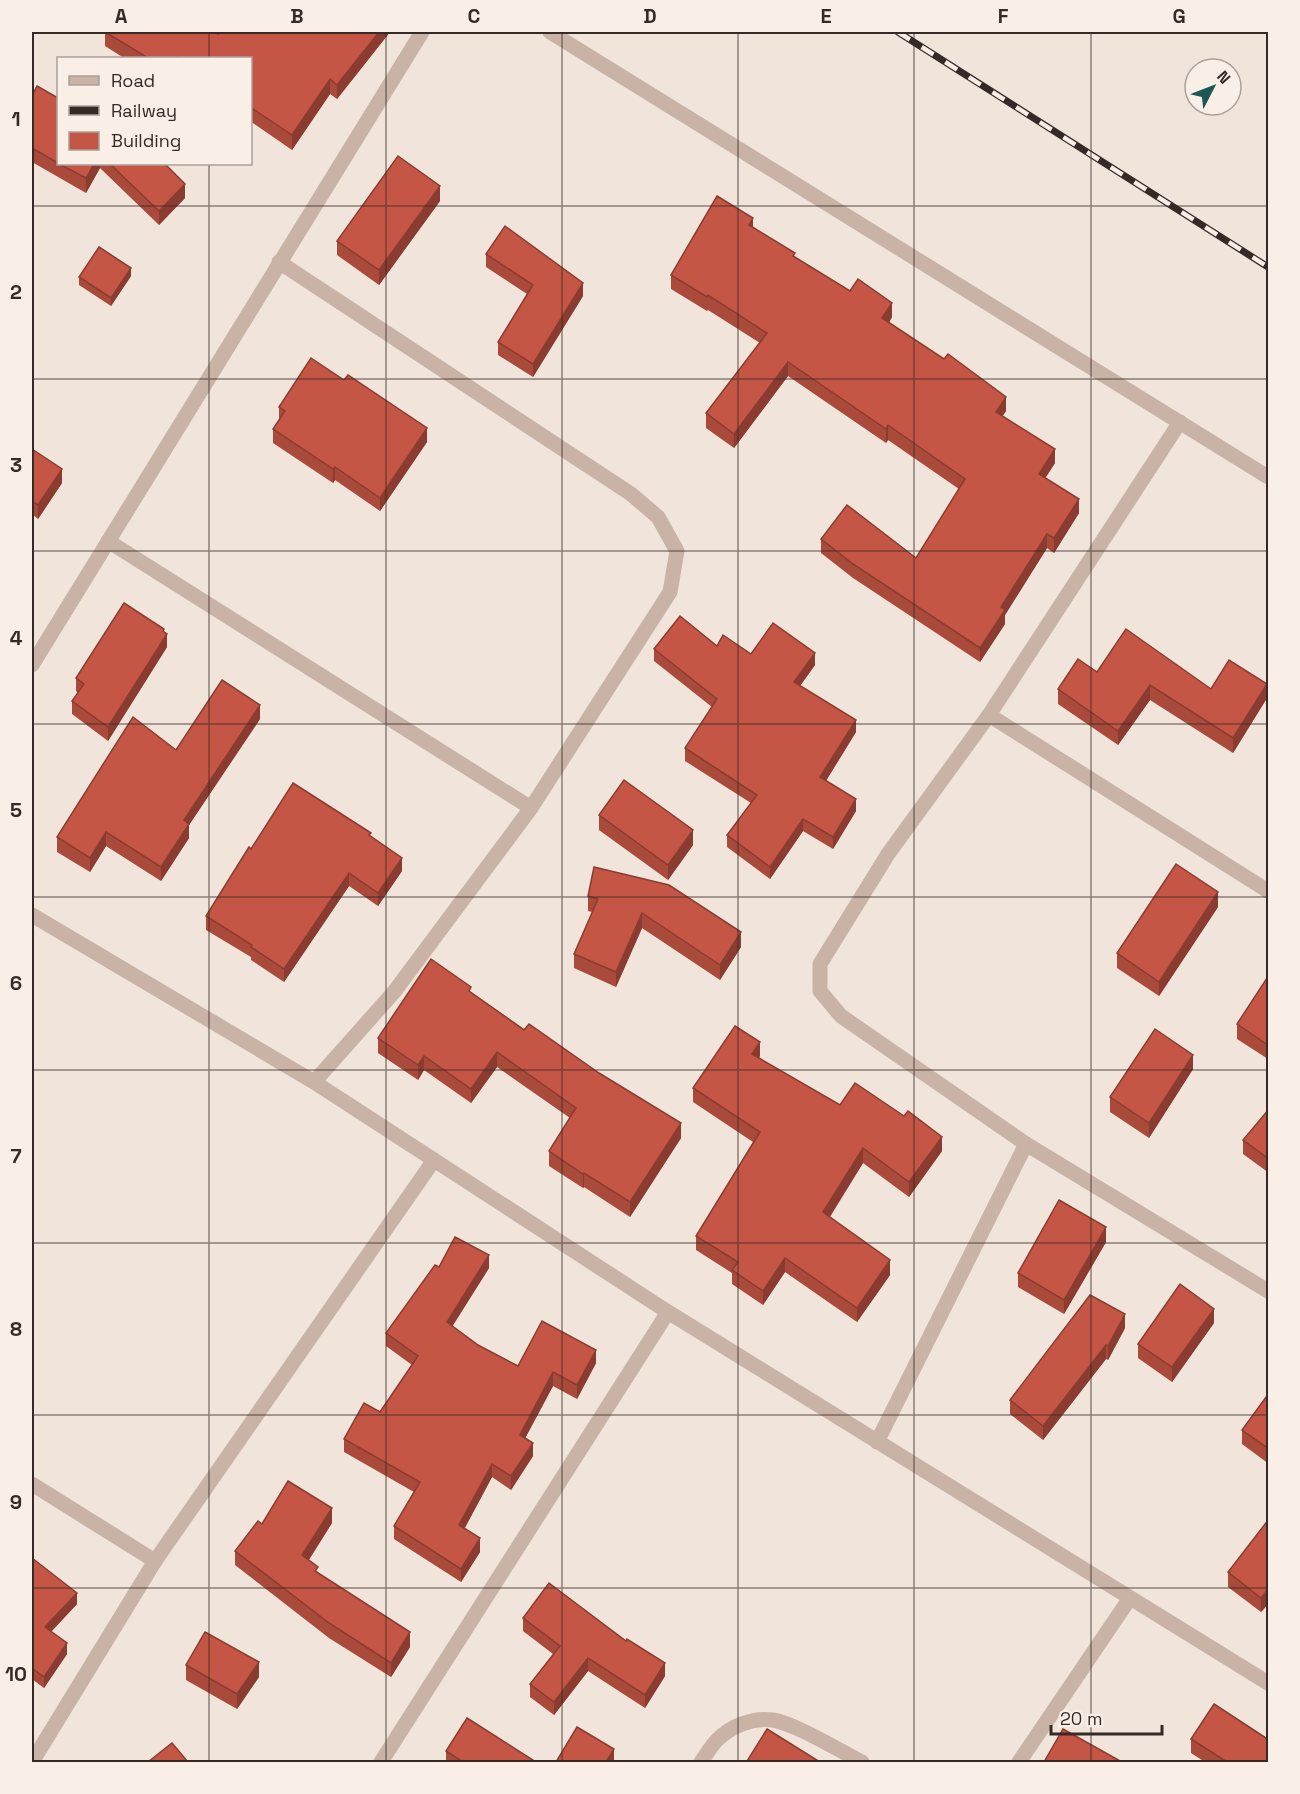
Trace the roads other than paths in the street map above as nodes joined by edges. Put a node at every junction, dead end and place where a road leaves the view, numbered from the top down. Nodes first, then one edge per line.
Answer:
1 (422, 32) edge
2 (550, 32) edge
3 (279, 262) junction
4 (1180, 422) junction
5 (1269, 477) edge
6 (108, 541) junction
7 (32, 665) edge
8 (989, 715) junction
9 (531, 808) junction
10 (1269, 891) edge
11 (32, 915) edge
12 (314, 1082) junction
13 (1026, 1144) junction
14 (434, 1160) junction
15 (1269, 1291) edge
16 (668, 1312) junction
17 (878, 1442) junction
18 (32, 1484) edge
19 (155, 1561) junction
20 (1130, 1598) junction
21 (1269, 1683) edge
22 (37, 1742) edge
23 (32, 1762) edge
24 (381, 1762) edge
25 (701, 1762) edge
26 (862, 1762) edge
27 (1019, 1762) edge

1 - 3 street
2 - 4 street
3 - 6 street
3 - 9 street
4 - 5 street
4 - 8 street
6 - 7 street
6 - 9 street
8 - 10 street
8 - 13 street
9 - 12 street
11 - 12 street
12 - 14 street
13 - 15 street
13 - 17 street
14 - 16 street
14 - 19 street
16 - 17 street
16 - 24 street
17 - 20 street
18 - 19 street
19 - 22 street
20 - 21 street
20 - 27 street
22 - 23 street
25 - 26 street

